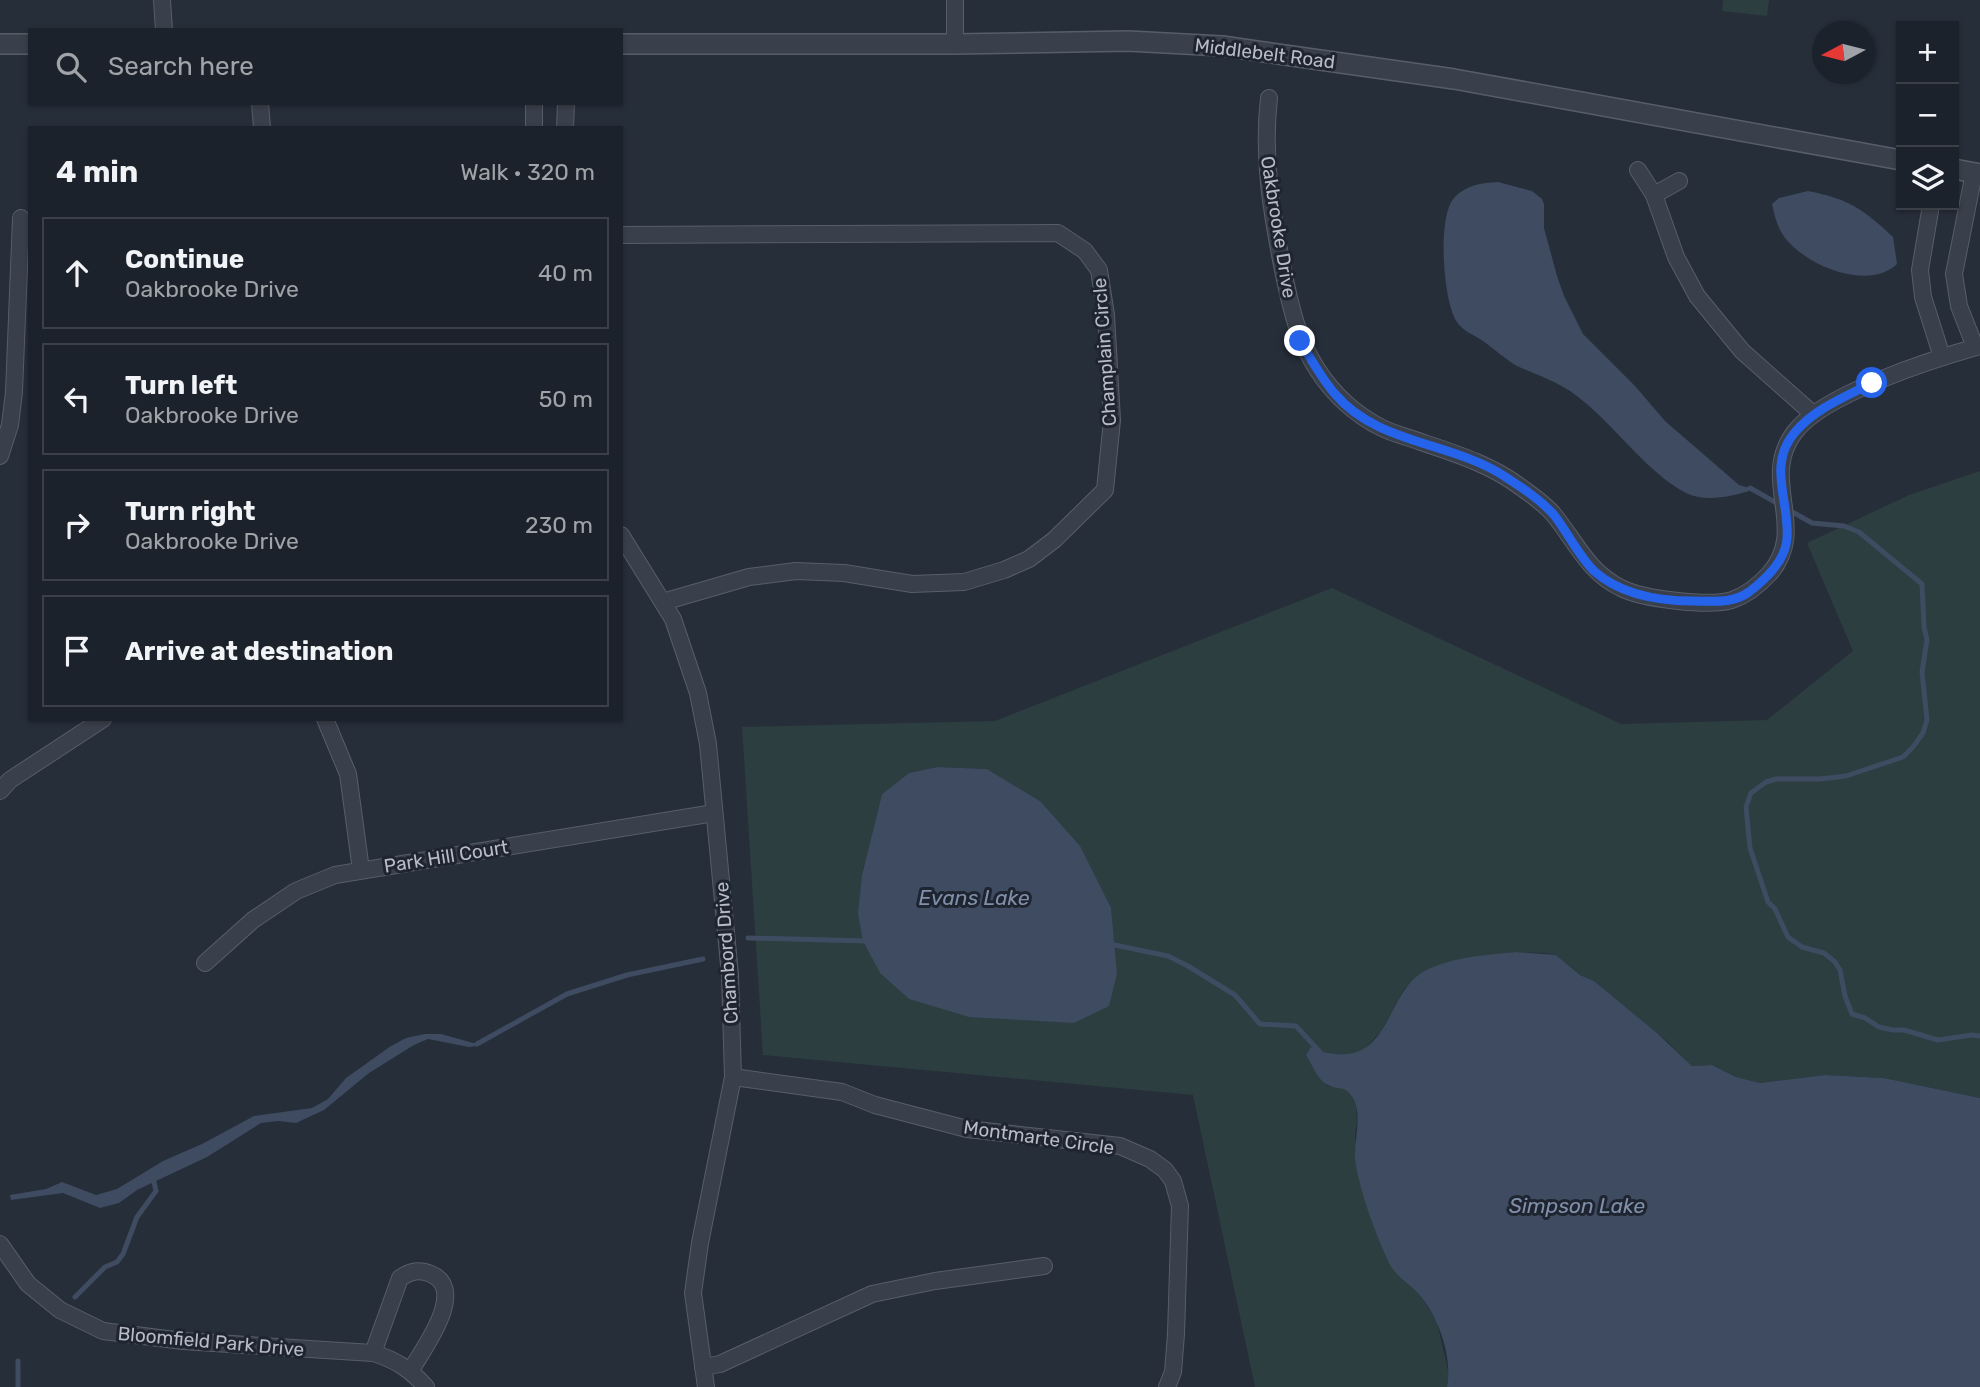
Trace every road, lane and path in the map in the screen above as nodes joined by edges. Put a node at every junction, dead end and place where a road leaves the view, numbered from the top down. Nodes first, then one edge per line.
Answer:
1 (162, 0) edge
2 (955, 0) edge
3 (164, 28) edge
4 (0, 44) edge
5 (28, 44) edge
6 (623, 44) edge
7 (956, 44) junction
8 (1269, 98) dead end
9 (260, 105) edge
10 (534, 105) edge
11 (566, 105) edge
12 (261, 126) edge
13 (534, 126) edge
14 (565, 126) edge
15 (1896, 159) edge
16 (1638, 170) dead end
17 (1959, 170) edge
18 (1977, 174) edge
19 (1679, 181) dead end
20 (1654, 195) junction
21 (1930, 210) edge
22 (21, 218) dead end
23 (623, 235) edge
24 (1977, 346) edge
25 (1942, 357) junction
26 (1813, 415) junction
27 (0, 456) edge
28 (623, 538) edge
29 (663, 602) junction
30 (100, 721) edge
31 (327, 721) edge
32 (0, 791) edge
33 (714, 813) junction
34 (361, 870) junction
35 (205, 963) dead end
36 (733, 1077) junction
37 (0, 1244) edge
38 (1044, 1266) dead end
39 (373, 1353) junction
40 (703, 1367) junction
41 (411, 1370) junction
42 (426, 1387) edge
43 (706, 1387) edge
44 (1167, 1387) edge

1 - 3 street
2 - 7 street
4 - 5 street
6 - 7 street, Middlebelt Road
7 - 15 street, Middlebelt Road
8 - 26 street, Oakbrooke Drive
9 - 12 street
10 - 13 street
11 - 14 street
16 - 20 street
17 - 18 street
18 - 24 street, Oakbrooke Drive
19 - 20 street
20 - 26 street
21 - 25 street
22 - 27 street
23 - 29 street, Champlain Circle
24 - 25 street, Oakbrooke Drive
25 - 26 street, Oakbrooke Drive
28 - 29 street, Chambord Drive
29 - 33 street, Chambord Drive
30 - 32 street
31 - 34 street
33 - 34 street, Park Hill Court
33 - 36 street, Chambord Drive
34 - 35 street, Park Hill Court
36 - 40 street, Chambord Drive
36 - 44 street, Montmarte Circle
37 - 39 street, Bloomfield Park Drive
38 - 40 street
39 - 41 street, Bloomfield Park Drive
39 - 41 street
40 - 43 street, Chambord Drive
41 - 42 street, Bloomfield Park Drive

